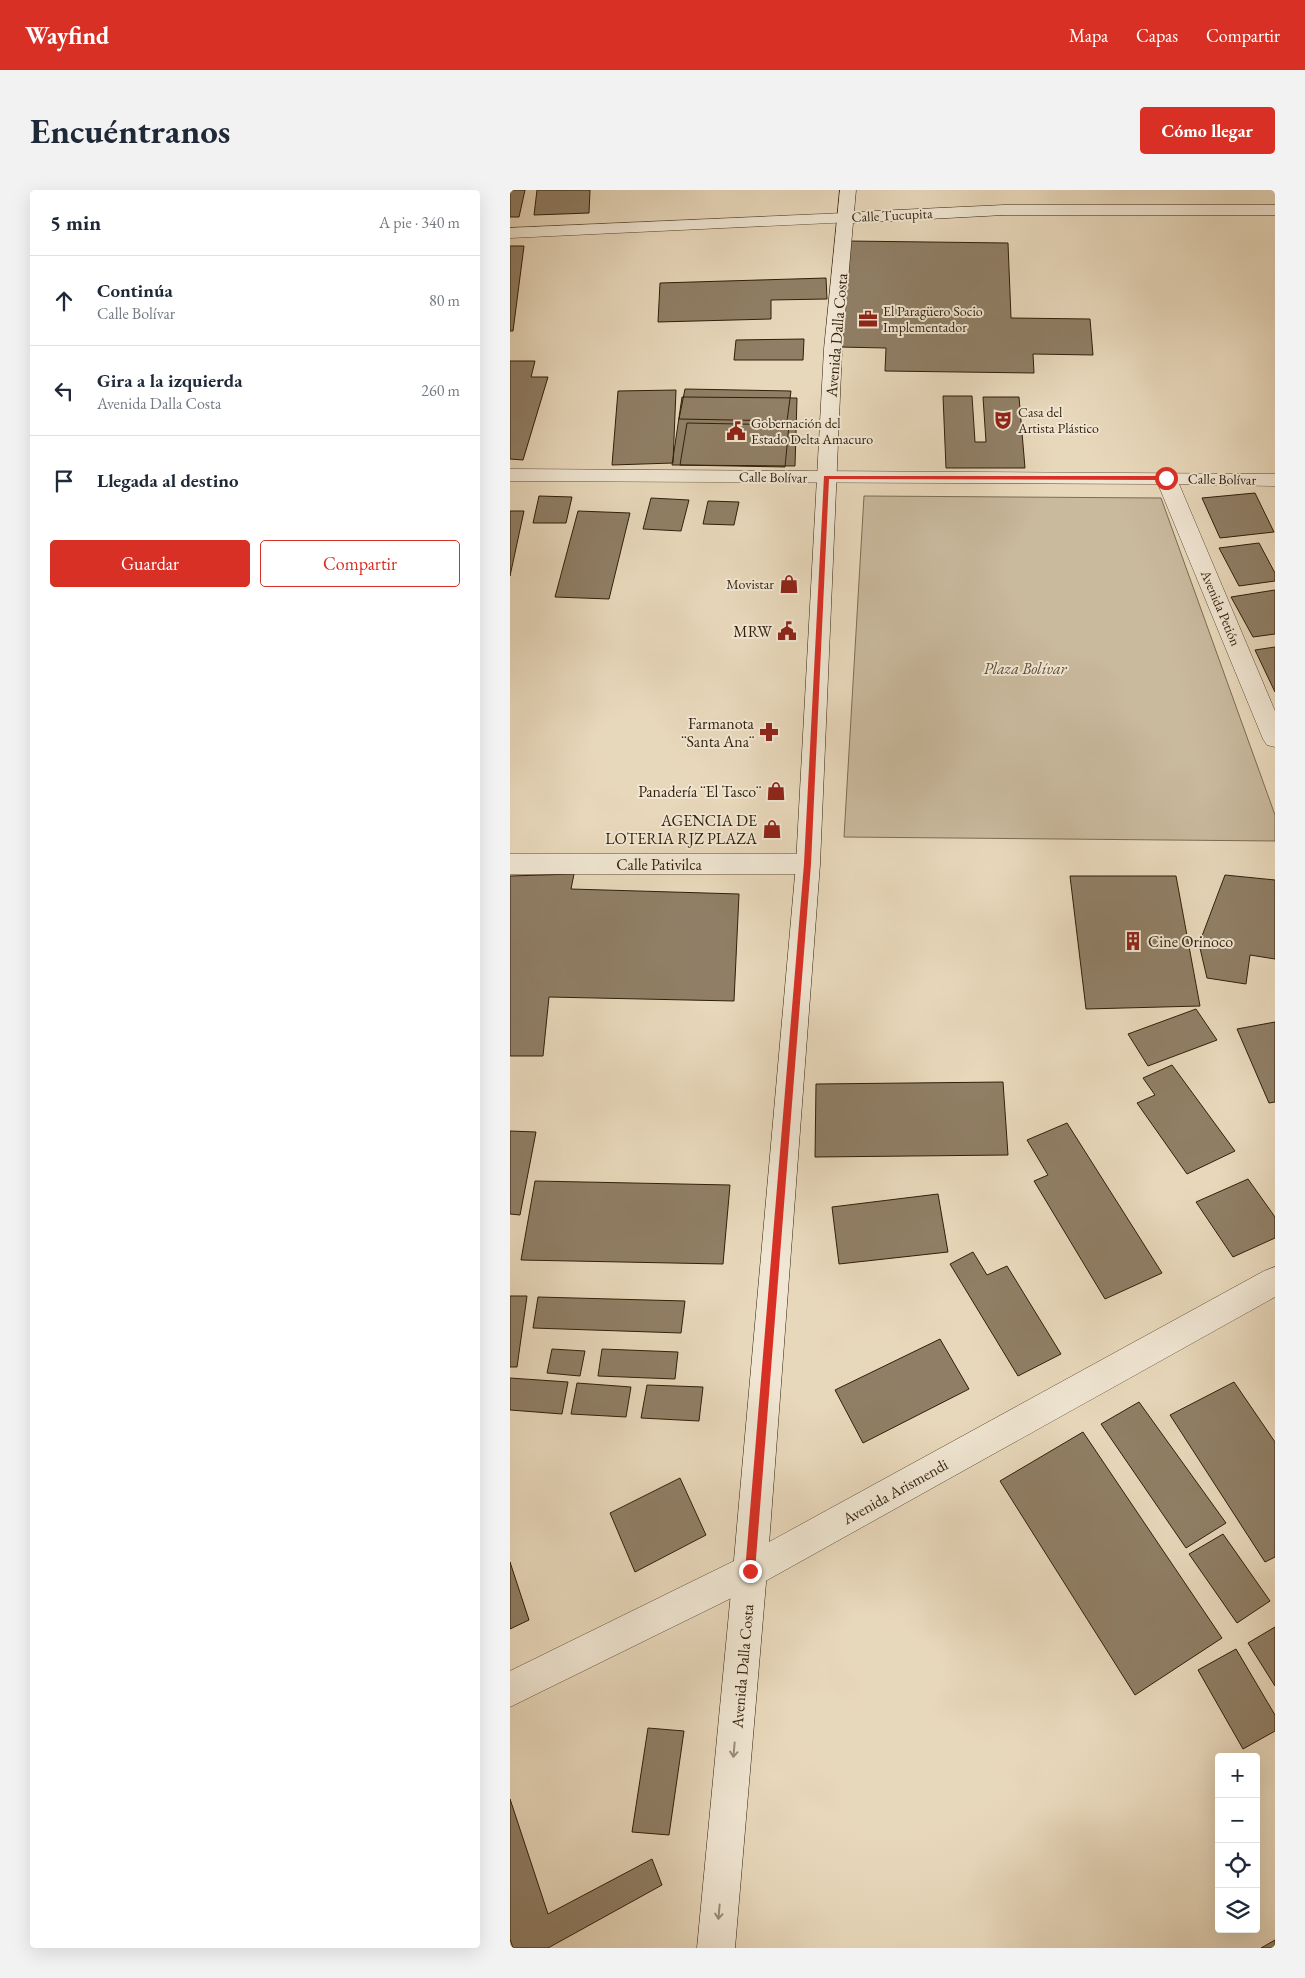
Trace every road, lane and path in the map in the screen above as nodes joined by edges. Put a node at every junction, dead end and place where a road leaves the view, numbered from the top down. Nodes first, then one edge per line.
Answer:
1 (992, 197) dead end
2 (847, 200) edge
3 (1004, 210) junction
4 (1275, 210) edge
5 (510, 233) edge
6 (510, 475) edge
7 (826, 478) junction
8 (1166, 478) junction
9 (1275, 480) edge
10 (1275, 739) edge
11 (510, 864) edge
12 (808, 864) junction
13 (1275, 1281) edge
14 (750, 1571) junction
15 (510, 1689) edge
16 (716, 1948) edge

1 - 3 street
2 - 3 street, Calle Tucupita
2 - 5 street, Calle Tucupita
2 - 7 street, Avenida Dalla Costa
3 - 4 street, Calle Tucupita
6 - 7 street, Calle Bolívar
7 - 8 street, Calle Bolívar
7 - 12 street, Avenida Dalla Costa
8 - 9 street, Calle Bolívar
8 - 10 street, Avenida Petión
11 - 12 street, Calle Pativilca
12 - 14 street, Avenida Dalla Costa
13 - 14 street, Avenida Arismendi
14 - 15 street, Avenida Arismendi
14 -> 16 street, Avenida Dalla Costa

